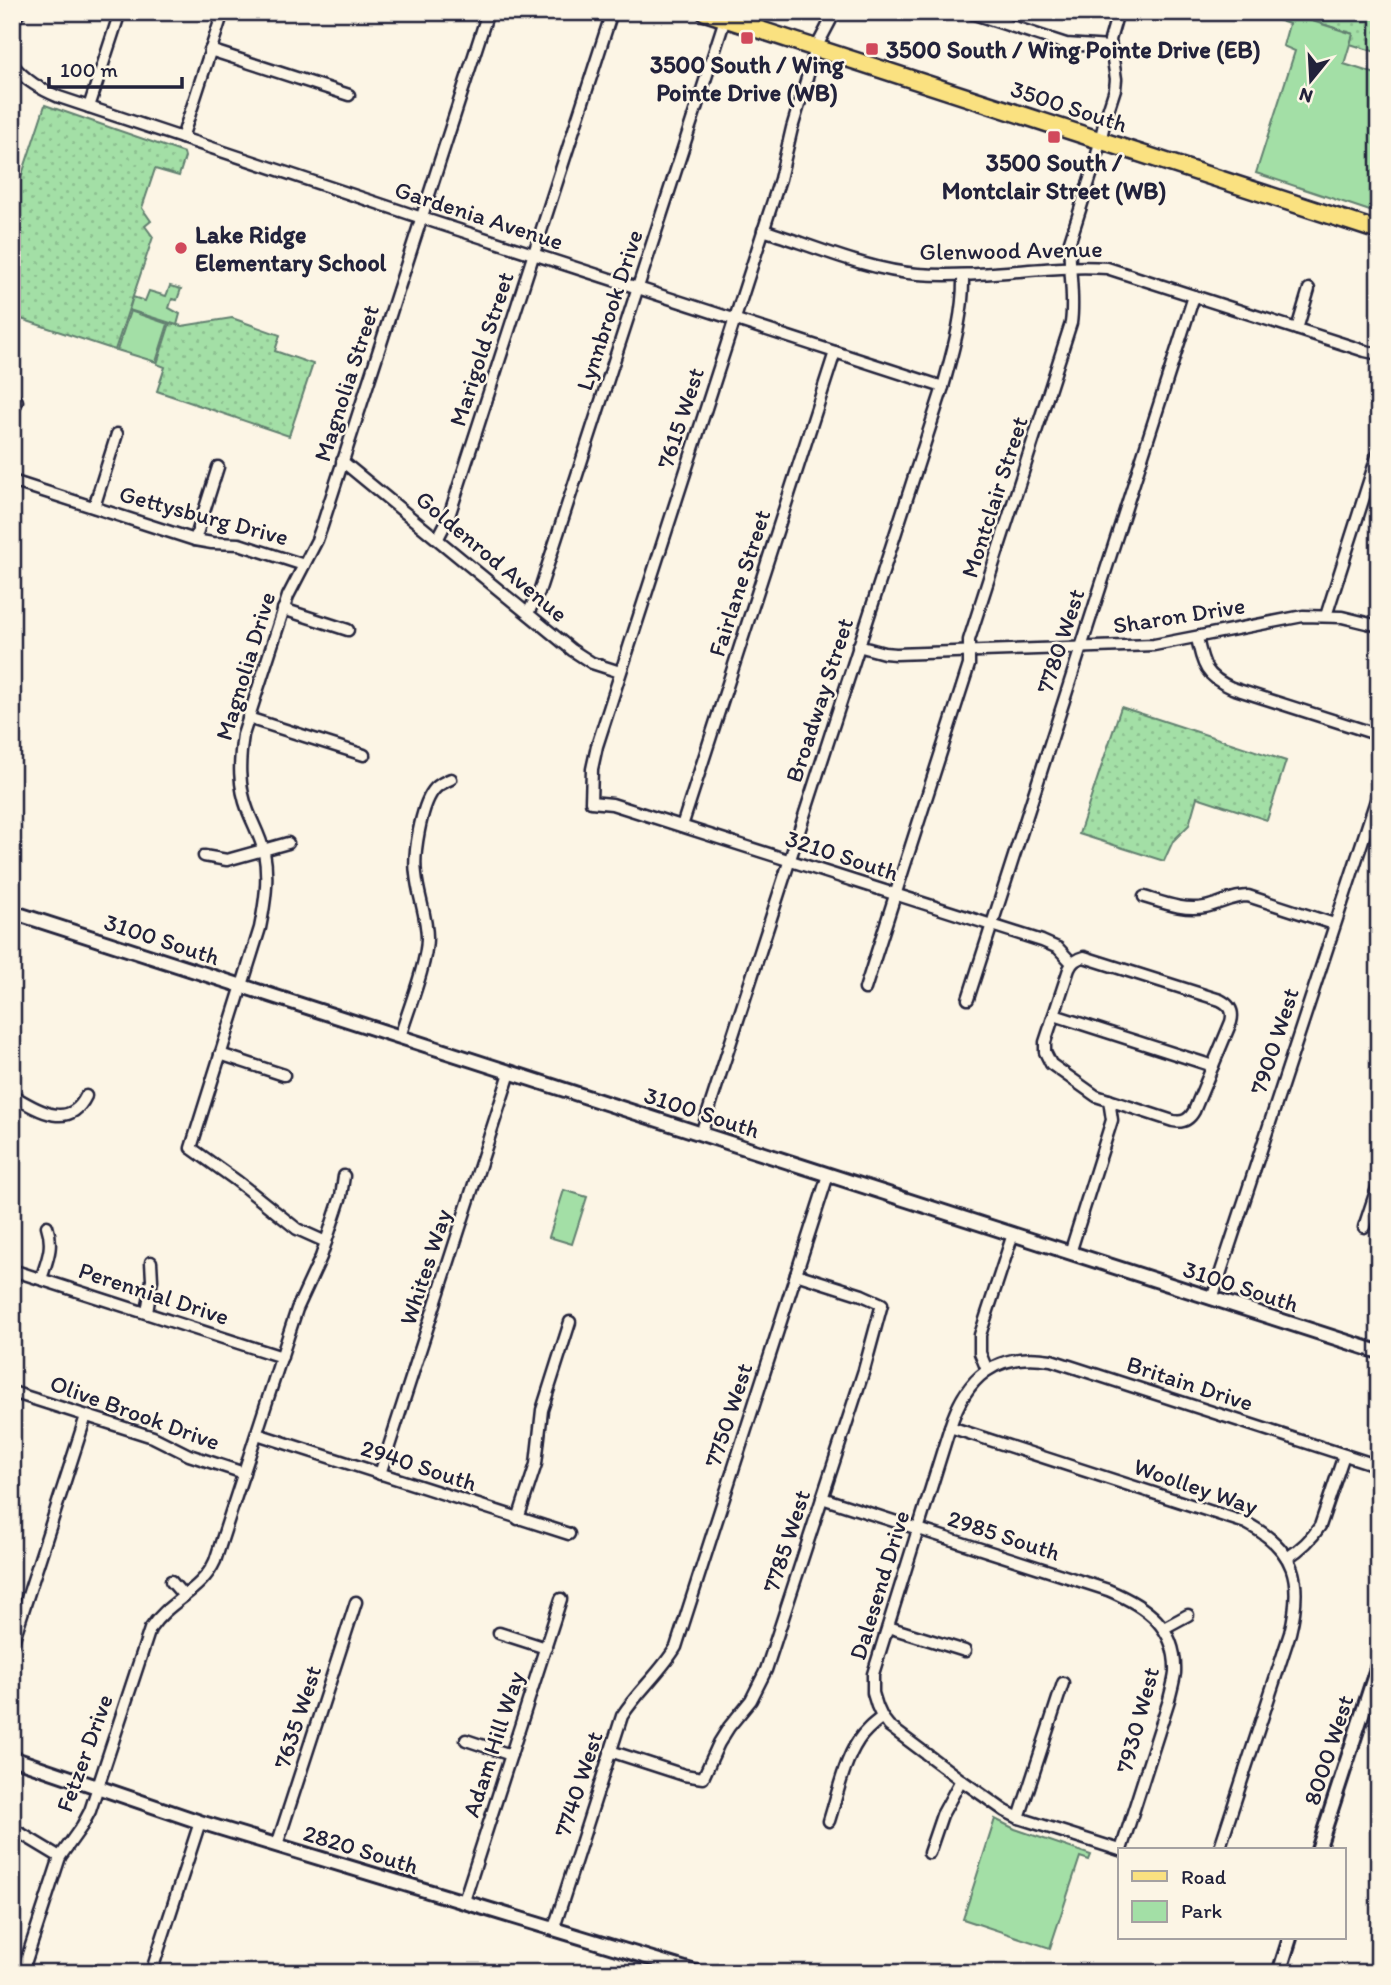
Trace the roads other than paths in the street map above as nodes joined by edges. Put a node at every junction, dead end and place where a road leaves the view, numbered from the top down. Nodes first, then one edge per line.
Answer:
1 (20, 12) edge
2 (120, 12) edge
3 (223, 12) edge
4 (488, 12) edge
5 (612, 12) edge
6 (705, 12) edge
7 (835, 12) edge
8 (968, 12) edge
9 (1118, 12) edge
10 (984, 15) edge
11 (725, 19) junction
12 (12, 23) edge
13 (1110, 47) junction
14 (816, 48) junction
15 (210, 50) junction
16 (12, 64) edge
17 (349, 95) dead end
18 (89, 107) junction
19 (182, 138) junction
20 (1100, 140) junction
21 (422, 218) junction
22 (763, 230) junction
23 (1379, 231) edge
24 (534, 254) junction
25 (1070, 268) junction
26 (964, 275) junction
27 (638, 289) junction
28 (1309, 289) dead end
29 (1194, 296) junction
30 (734, 320) junction
31 (1297, 329) junction
32 (835, 352) junction
33 (1379, 354) edge
34 (943, 387) junction
35 (17, 401) dead end
36 (12, 414) edge
37 (117, 434) dead end
38 (1379, 450) edge
39 (342, 461) junction
40 (218, 467) dead end
41 (12, 481) edge
42 (94, 507) junction
43 (438, 538) junction
44 (195, 540) junction
45 (304, 565) junction
46 (283, 608) junction
47 (528, 613) junction
48 (1325, 616) junction
49 (1379, 626) edge
50 (348, 630) dead end
51 (1196, 638) junction
52 (858, 646) junction
53 (1080, 649) junction
54 (969, 652) junction
55 (621, 672) junction
56 (248, 718) junction
57 (1379, 735) edge
58 (364, 755) dead end
59 (451, 779) dead end
60 (1377, 797) dead end
61 (591, 802) joint
62 (682, 826) junction
63 (288, 843) dead end
64 (263, 850) junction
65 (204, 856) dead end
66 (790, 860) junction
67 (895, 894) junction
68 (1144, 897) dead end
69 (12, 912) edge
70 (1334, 923) junction
71 (992, 925) junction
72 (1075, 961) junction
73 (241, 986) junction
74 (865, 989) dead end
75 (968, 999) dead end
76 (1054, 1015) junction
77 (400, 1037) junction
78 (220, 1054) junction
79 (1213, 1066) junction
80 (510, 1073) junction
81 (284, 1075) dead end
82 (12, 1095) edge
83 (86, 1096) dead end
84 (1109, 1100) junction
85 (1130, 1107) junction
86 (1112, 1120) junction
87 (701, 1134) junction
88 (828, 1175) junction
89 (344, 1176) dead end
90 (1379, 1182) edge
91 (47, 1226) dead end
92 (1364, 1227) dead end
93 (1013, 1234) junction
94 (326, 1242) junction
95 (1070, 1253) junction
96 (151, 1262) dead end
97 (12, 1270) edge
98 (796, 1274) junction
99 (41, 1279) junction
100 (1212, 1299) junction
101 (147, 1313) junction
102 (570, 1322) dead end
103 (1379, 1352) edge
104 (282, 1357) junction
105 (987, 1370) junction
106 (12, 1392) edge
107 (86, 1416) junction
108 (950, 1427) junction
109 (257, 1434) junction
110 (1344, 1455) junction
111 (1379, 1466) edge
112 (244, 1472) junction
113 (380, 1474) junction
114 (822, 1498) junction
115 (518, 1518) junction
116 (919, 1529) junction
117 (569, 1534) dead end
118 (1287, 1558) junction
119 (171, 1581) dead end
120 (184, 1596) junction
121 (561, 1599) dead end
122 (356, 1602) dead end
123 (1188, 1615) dead end
124 (888, 1627) junction
125 (1164, 1628) junction
126 (499, 1633) dead end
127 (12, 1645) edge
128 (546, 1648) junction
129 (965, 1651) dead end
130 (1379, 1662) edge
131 (663, 1666) joint
132 (1063, 1683) dead end
133 (881, 1717) junction
134 (466, 1740) dead end
135 (610, 1751) junction
136 (511, 1755) junction
137 (12, 1758) edge
138 (961, 1780) junction
139 (96, 1788) junction
140 (1019, 1818) junction
141 (830, 1821) dead end
142 (200, 1822) junction
143 (20, 1833) dead end
144 (277, 1845) junction
145 (1121, 1848) edge
146 (1220, 1848) edge
147 (1319, 1848) edge
148 (1118, 1849) edge
149 (929, 1853) dead end
150 (60, 1857) junction
151 (464, 1901) junction
152 (554, 1928) junction
153 (1289, 1940) edge
154 (22, 1973) edge
155 (151, 1973) edge
156 (699, 1973) edge
157 (1279, 1973) edge

1 - 12 street
2 - 18 street
3 - 15 street
4 - 21 street, Magnolia Street
5 - 24 street, Marigold Street
6 - 11 main road, 3500 South
7 - 14 street, 7615 West
8 - 10 street
9 - 13 street, Montclair Street
10 - 13 street
11 - 14 main road, 3500 South
11 - 27 street, Lynnbrook Drive
13 - 20 street, Montclair Street
14 - 20 main road, 3500 South
14 - 22 street, 7615 West
15 - 17 street
15 - 19 street
16 - 18 street, Gardenia Avenue
18 - 19 street, Gardenia Avenue
19 - 21 street, Gardenia Avenue
20 - 23 main road, 3500 South
20 - 25 street, Montclair Street
21 - 24 street, Gardenia Avenue
21 - 39 street, Magnolia Street
22 - 26 street, Glenwood Avenue
22 - 30 street, 7615 West
24 - 27 street, Gardenia Avenue
24 - 43 street, Marigold Street
25 - 26 street, Glenwood Avenue
25 - 29 street, Glenwood Avenue
25 - 54 street, Montclair Street
26 - 34 street, Broadway Street
27 - 30 street, Gardenia Avenue
27 - 47 street, Lynnbrook Drive
28 - 31 street
29 - 31 street, Glenwood Avenue
29 - 53 street, 7780 West
30 - 32 street, Gardenia Avenue
30 - 55 street, 7615 West
31 - 33 street, Glenwood Avenue
32 - 34 street, Gardenia Avenue
32 - 62 street, Fairlane Street
34 - 52 street, Broadway Street
35 - 36 street
37 - 42 street
38 - 48 street
39 - 43 street, Goldenrod Avenue
39 - 45 street, Magnolia Street
40 - 44 street
41 - 42 street, Gettysburg Drive
42 - 44 street, Gettysburg Drive
43 - 47 street, Goldenrod Avenue
44 - 45 street, Gettysburg Drive
45 - 46 street, Magnolia Drive
46 - 50 street
46 - 56 street, Magnolia Drive
47 - 55 street, Goldenrod Avenue
48 - 49 street, Sharon Drive
48 - 51 street, Sharon Drive
51 - 53 street, Sharon Drive
51 - 57 street
52 - 54 street, Sharon Drive
52 - 66 street, Broadway Street
53 - 54 street, Sharon Drive
53 - 71 street, 7780 West
54 - 67 street, Montclair Street
55 - 61 street, 7615 West
56 - 58 street
56 - 64 street, Magnolia Drive
59 - 77 street
60 - 70 street, 7900 West
61 - 62 street, 3210 South
62 - 66 street, 3210 South
63 - 64 street
64 - 65 street
64 - 73 street, Magnolia Drive
66 - 67 street, 3210 South
66 - 87 street, Broadway Street
67 - 71 street, 3210 South
67 - 74 street, Montclair Street
68 - 70 street
69 - 73 street, 3100 South
70 - 100 street, 7900 West
71 - 72 street, 3210 South
71 - 75 street, 7780 West
72 - 76 street
72 - 79 street
73 - 77 street, 3100 South
73 - 78 street, Magnolia Drive
76 - 79 street
76 - 84 street
77 - 80 street, 3100 South
78 - 81 street
78 - 94 street, Magnolia Drive
79 - 85 street
80 - 87 street, 3100 South
80 - 113 street, Whites Way
82 - 83 street
84 - 85 street
84 - 86 street
85 - 86 street
86 - 95 street
87 - 88 street, 3100 South
88 - 93 street, 3100 South
88 - 98 street, 7750 West
89 - 94 street, Fetzer Drive
90 - 92 street
91 - 99 street
93 - 95 street, 3100 South
93 - 105 street
94 - 104 street, Fetzer Drive
95 - 100 street, 3100 South
96 - 101 street
97 - 99 street, Perennial Drive
98 - 114 street, 7785 West
98 - 131 street, 7750 West
99 - 101 street, Perennial Drive
100 - 103 street, 3100 South
101 - 104 street, Perennial Drive
102 - 115 street
104 - 109 street, Fetzer Drive
105 - 108 street, Dalesend Drive
105 - 110 street, Britain Drive
106 - 107 street, Olive Brook Drive
107 - 112 street, Olive Brook Drive
107 - 127 street
108 - 116 street, Dalesend Drive
108 - 118 street, Woolley Way
109 - 112 street, Fetzer Drive
109 - 113 street, 2940 South
110 - 111 street, Britain Drive
110 - 118 street
112 - 120 street, Fetzer Drive
113 - 115 street, 2940 South
114 - 116 street, 2985 South
114 - 135 street, 7785 West
115 - 117 street, 2940 South
116 - 124 street, Dalesend Drive
116 - 125 street, 2985 South
118 - 146 street, Woolley Way
119 - 120 street
120 - 139 street, Fetzer Drive
121 - 128 street, Adam Hill Way
122 - 144 street, 7635 West
123 - 125 street
124 - 129 street
124 - 133 street, Dalesend Drive
125 - 145 street, 7930 West
126 - 128 street
128 - 136 street, Adam Hill Way
130 - 147 street, 8000 West
131 - 135 street, 7740 West
132 - 140 street
133 - 138 street
133 - 141 street
134 - 136 street
135 - 152 street, 7740 West
136 - 151 street, Adam Hill Way
137 - 139 street, 2820 South
138 - 140 street
138 - 149 street
139 - 142 street, 2820 South
139 - 150 street, Fetzer Drive
140 - 148 street
142 - 144 street, 2820 South
142 - 155 street
143 - 150 street
144 - 151 street, 2820 South
150 - 154 street, Fetzer Drive
151 - 152 street, 2820 South
152 - 156 street, 2820 South
153 - 157 street

